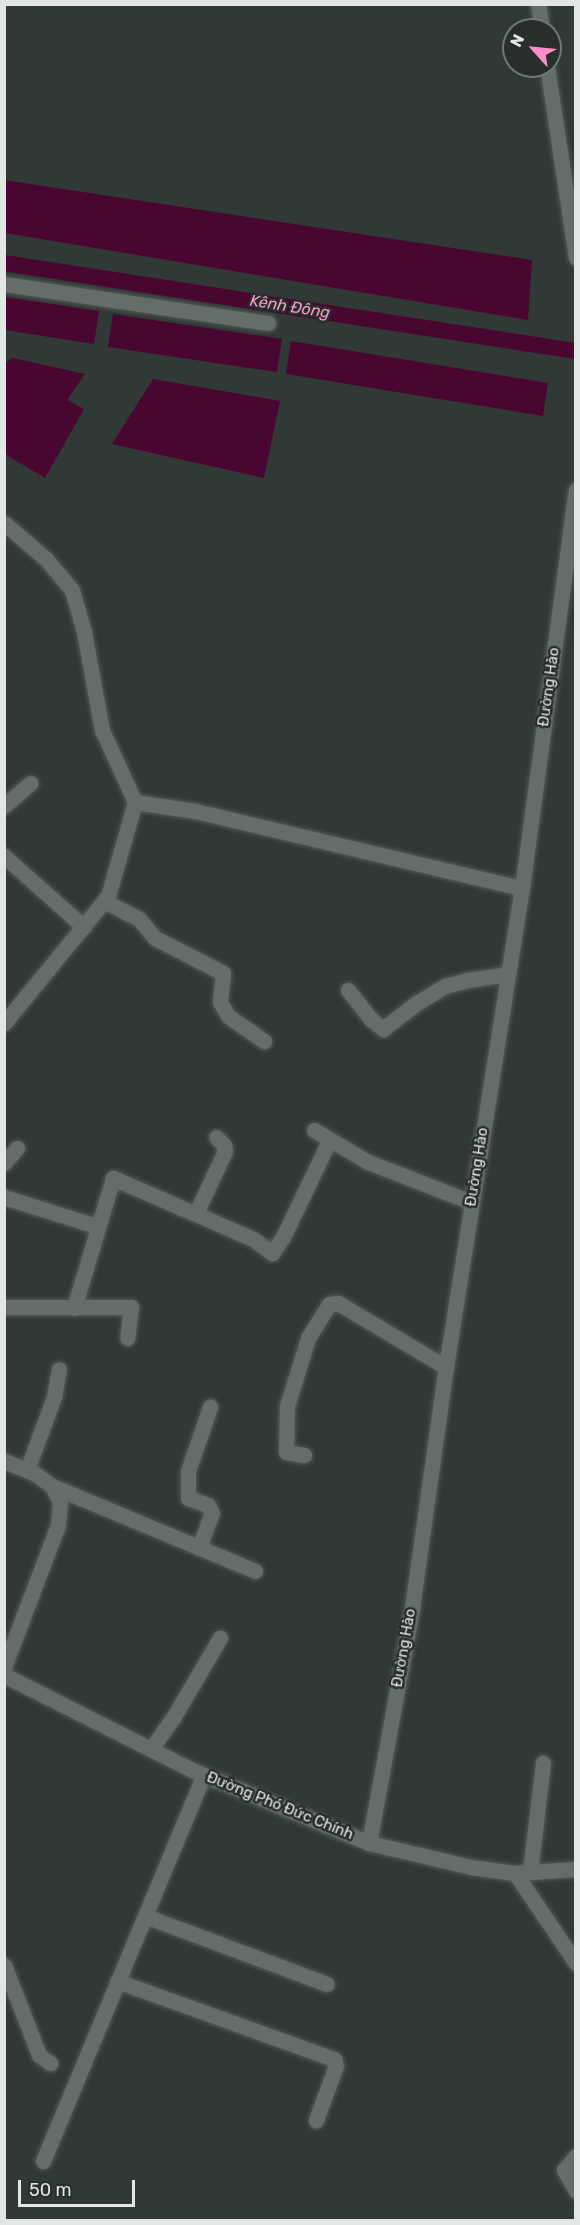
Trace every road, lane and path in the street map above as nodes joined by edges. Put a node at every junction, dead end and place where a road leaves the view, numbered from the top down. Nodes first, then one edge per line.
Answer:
1 (549, 78) edge
2 (576, 258) edge
3 (4, 285) edge
4 (268, 323) dead end
5 (576, 490) edge
6 (4, 523) edge
7 (30, 783) dead end
8 (135, 802) junction
9 (4, 806) edge
10 (4, 856) edge
11 (522, 888) junction
12 (104, 901) junction
13 (84, 927) junction
14 (508, 974) junction
15 (348, 990) dead end
16 (4, 1023) edge
17 (264, 1041) dead end
18 (314, 1130) dead end
19 (216, 1137) dead end
20 (330, 1141) junction
21 (17, 1148) dead end
22 (4, 1163) edge
23 (4, 1197) edge
24 (471, 1202) junction
25 (196, 1213) junction
26 (96, 1226) junction
27 (4, 1307) edge
28 (74, 1308) junction
29 (127, 1338) dead end
30 (446, 1367) junction
31 (59, 1369) dead end
32 (210, 1407) dead end
33 (304, 1455) dead end
34 (4, 1461) edge
35 (27, 1470) junction
36 (52, 1486) junction
37 (199, 1548) junction
38 (255, 1571) dead end
39 (220, 1638) dead end
40 (4, 1667) edge
41 (4, 1675) edge
42 (151, 1749) junction
43 (543, 1763) dead end
44 (204, 1775) junction
45 (369, 1843) junction
46 (576, 1869) edge
47 (523, 1873) junction
48 (146, 1916) junction
49 (576, 1964) edge
50 (4, 1965) edge
51 (117, 1981) junction
52 (327, 1984) dead end
53 (50, 2063) dead end
54 (316, 2120) dead end
55 (576, 2156) edge
56 (43, 2161) dead end
57 (576, 2191) edge

1 - 2 street
3 - 4 street
5 - 11 street, Đường Hào
6 - 8 street
7 - 9 street
8 - 11 street
8 - 12 street
10 - 13 street
11 - 14 street, Đường Hào
12 - 13 street
12 - 17 street
13 - 16 street
14 - 15 street
14 - 24 street, Đường Hào
18 - 20 street
19 - 25 street
20 - 24 street
20 - 25 street
21 - 22 street
23 - 26 street
24 - 30 street, Đường Hào
25 - 26 street
26 - 28 street
27 - 28 street
28 - 29 street
30 - 33 street
30 - 45 street, Đường Hào
31 - 35 street
32 - 37 street
34 - 35 street
35 - 36 street
36 - 37 street
36 - 40 street
37 - 38 street
39 - 42 street
41 - 42 street, Đường Phó Đức Chính
42 - 44 street, Đường Phó Đức Chính
43 - 47 street
44 - 45 street, Đường Phó Đức Chính
44 - 48 street
45 - 47 street, Đường Phó Đức Chính
46 - 47 street, Đường Phó Đức Chính
47 - 49 street
48 - 51 street
48 - 52 street
50 - 53 street
51 - 54 street
51 - 56 street
55 - 57 street

